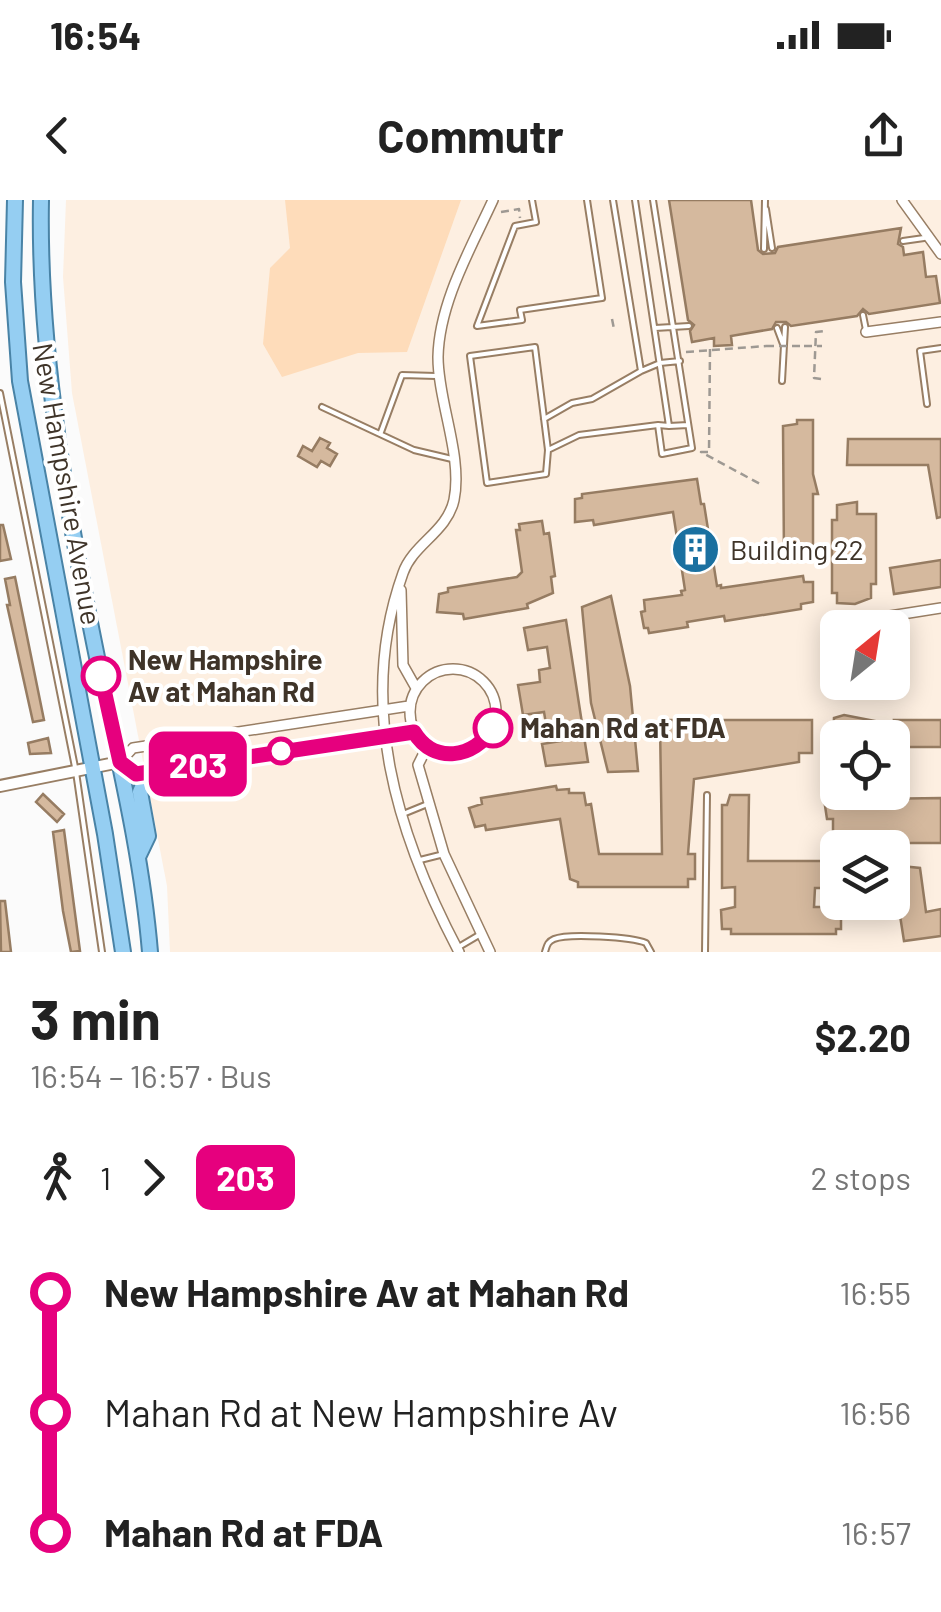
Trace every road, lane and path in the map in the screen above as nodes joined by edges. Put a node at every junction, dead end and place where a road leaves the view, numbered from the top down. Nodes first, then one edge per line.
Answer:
1 (15, 200) edge
2 (41, 200) edge
3 (493, 200) edge
4 (532, 200) edge
5 (587, 200) edge
6 (613, 200) edge
7 (636, 200) edge
8 (653, 200) edge
9 (902, 200) edge
10 (765, 202) edge
11 (501, 212) dead end
12 (520, 218) dead end
13 (929, 237) junction
14 (903, 241) dead end
15 (7, 248) edge
16 (772, 248) dead end
17 (764, 249) dead end
18 (941, 254) edge
19 (862, 315) dead end
20 (612, 320) dead end
21 (941, 322) edge
22 (672, 326) junction
23 (689, 326) dead end
24 (784, 327) dead end
25 (655, 328) junction
26 (777, 328) dead end
27 (614, 329) dead end
28 (866, 332) joint
29 (826, 338) dead end
30 (783, 344) junction
31 (815, 346) junction
32 (822, 346) dead end
33 (710, 348) junction
34 (941, 348) edge
35 (686, 352) dead end
36 (680, 361) junction
37 (660, 363) junction
38 (641, 370) junction
39 (441, 376) junction
40 (821, 379) dead end
41 (782, 381) dead end
42 (0, 393) edge
43 (927, 404) dead end
44 (322, 407) dead end
45 (544, 420) junction
46 (658, 425) junction
47 (688, 425) junction
48 (670, 426) junction
49 (380, 434) junction
50 (548, 450) junction
51 (452, 459) junction
52 (760, 484) dead end
53 (401, 578) junction
54 (941, 608) edge
55 (910, 613) edge
56 (416, 688) junction
57 (409, 706) junction
58 (380, 710) junction
59 (414, 732) junction
60 (384, 736) junction
61 (174, 742) junction
62 (427, 747) junction
63 (120, 762) junction
64 (175, 768) junction
65 (84, 770) junction
66 (0, 786) edge
67 (707, 795) dead end
68 (430, 804) junction
69 (402, 814) junction
70 (444, 854) junction
71 (137, 858) junction
72 (418, 860) junction
73 (480, 933) junction
74 (458, 950) edge
75 (102, 952) edge
76 (123, 952) edge
77 (150, 952) edge
78 (490, 952) edge
79 (545, 952) edge
80 (651, 952) edge
81 (705, 952) edge

1 - 15 main road, New Hampshire Avenue
2 - 63 main road, New Hampshire Avenue
3 - 39 street
4 - 5 lane
6 - 38 lane
7 - 25 lane
8 - 22 lane
9 - 13 street
10 - 16 lane
10 - 17 lane
11 - 12 path
13 - 14 lane
13 - 18 street
15 - 65 main road, New Hampshire Avenue
19 - 28 lane
20 - 27 path
21 - 28 street
22 - 23 lane
22 - 25 lane
22 - 36 lane
24 - 30 lane
25 - 37 lane
26 - 30 lane
29 - 31 path
30 - 41 lane
31 - 32 path
31 - 33 path, bridge
31 - 40 path
33 - 35 path
33 - 52 path
34 - 43 lane
36 - 37 lane
36 - 47 lane
37 - 38 lane
37 - 48 lane
38 - 45 lane
39 - 49 lane
39 - 51 street
42 - 65 lane
44 - 49 lane
45 - 50 lane
45 - 50 lane
46 - 47 lane
46 - 48 lane
46 - 50 lane
47 - 48 lane
49 - 51 lane
51 - 53 street
53 - 56 street
53 - 58 street
54 - 55 street
56 - 57 street
56 - 62 street
57 - 58 street
57 - 59 street
58 - 60 street
58 - 61 street
59 - 60 street
59 - 62 street
60 - 64 street
60 - 69 street
61 - 63 street
61 - 64 street
62 - 68 street
63 - 64 street
63 - 65 street
63 - 71 main road, New Hampshire Avenue
64 - 71 main road
65 - 66 street
65 - 75 lane
65 - 76 main road, New Hampshire Avenue
67 - 81 lane
68 - 69 lane
68 - 70 street
69 - 72 street
70 - 72 lane
70 - 73 street
71 - 77 main road, New Hampshire Avenue
72 - 74 street
73 - 74 lane
73 - 78 street
79 - 80 lane

